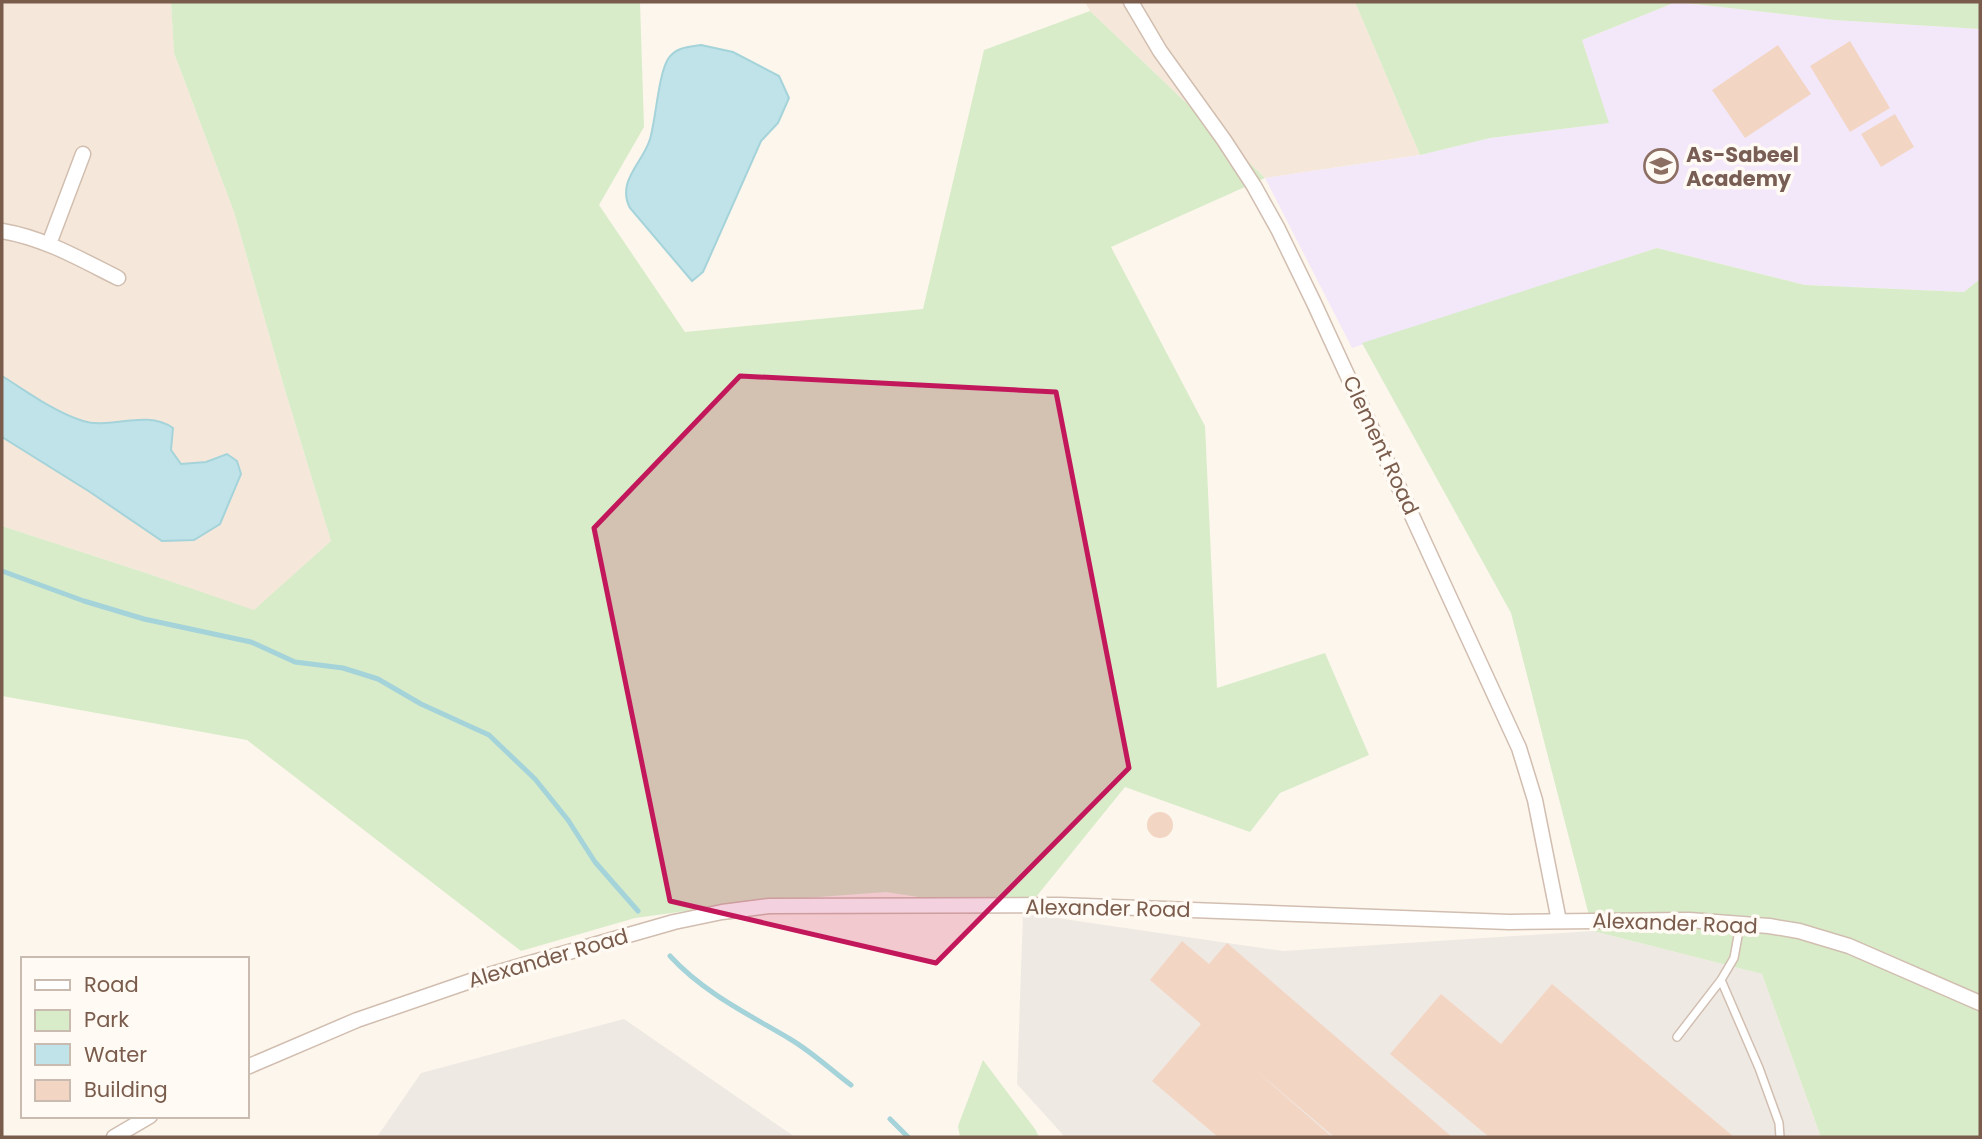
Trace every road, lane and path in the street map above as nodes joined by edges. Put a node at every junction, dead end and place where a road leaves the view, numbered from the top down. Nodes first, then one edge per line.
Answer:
1 (1131, 2) edge
2 (83, 154) dead end
3 (2, 231) edge
4 (49, 244) junction
5 (118, 278) dead end
6 (1559, 921) junction
7 (1741, 924) junction
8 (1721, 979) junction
9 (1980, 1003) edge
10 (1677, 1037) dead end
11 (248, 1067) edge
12 (147, 1118) edge
13 (114, 1137) edge
14 (1780, 1137) edge

1 - 6 street, Clement Road
2 - 4 street
3 - 4 street
4 - 5 street
6 - 7 street, Alexander Road
6 - 11 street, Alexander Road
7 - 8 lane
7 - 9 street, Alexander Road
8 - 10 lane
8 - 14 lane
12 - 13 street

